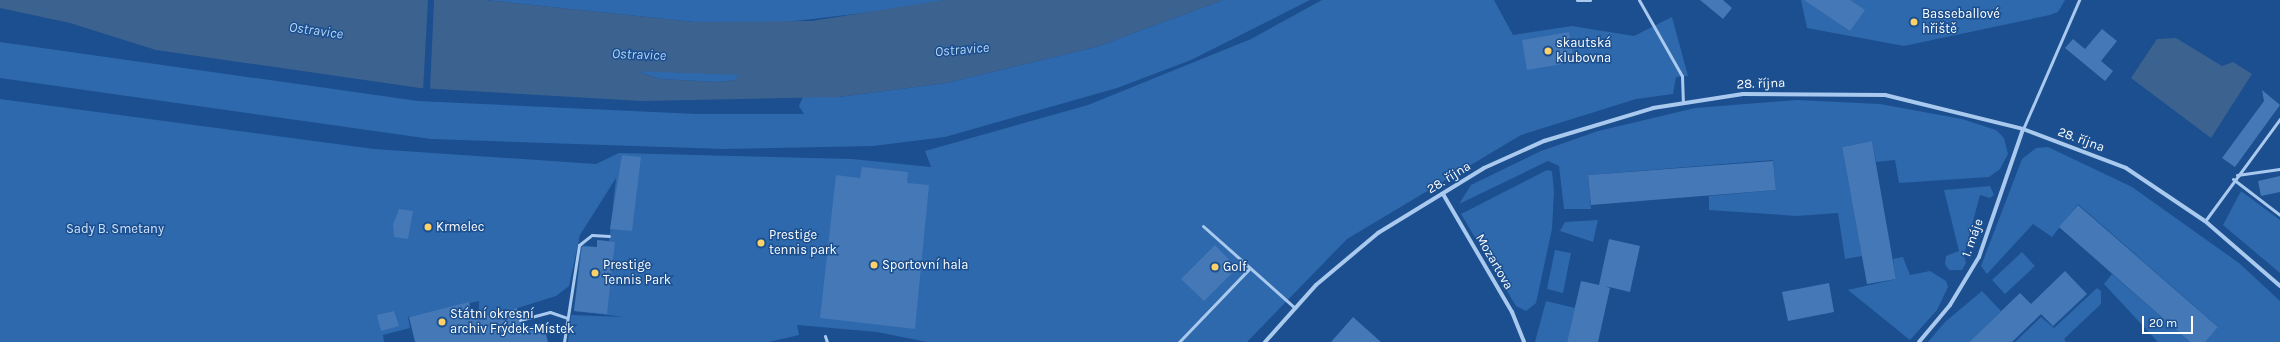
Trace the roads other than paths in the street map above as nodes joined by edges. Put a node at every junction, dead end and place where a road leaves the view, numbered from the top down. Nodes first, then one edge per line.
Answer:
1 (1577, 0) edge
2 (1590, 0) edge
3 (1639, 0) edge
4 (2080, 0) edge
5 (1683, 101) junction
6 (2280, 119) edge
7 (2023, 129) junction
8 (2280, 168) edge
9 (2237, 174) junction
10 (2233, 179) junction
11 (1443, 194) junction
12 (2280, 215) edge
13 (2205, 221) junction
14 (1203, 226) dead end
15 (609, 236) dead end
16 (1249, 269) junction
17 (2280, 286) edge
18 (1295, 308) junction
19 (567, 318) junction
20 (520, 320) dead end
21 (825, 336) dead end
22 (564, 342) edge
23 (827, 342) edge
24 (1179, 342) edge
25 (1265, 342) edge
26 (1524, 342) edge
27 (1920, 342) edge

1 - 2 lane
3 - 5 lane
4 - 7 lane
5 - 7 street, 28. října
5 - 11 street, 28. října
6 - 9 lane
7 - 13 street, 28. října
7 - 27 street, 1. máje
8 - 9 lane
9 - 10 lane
10 - 12 lane
10 - 13 lane
11 - 18 street, 28. října
11 - 26 street, Mozartova
13 - 17 street, 28. října
14 - 16 lane
15 - 19 lane
16 - 18 lane
16 - 24 lane
18 - 25 street, 28. října
19 - 20 lane
19 - 22 lane
21 - 23 lane

